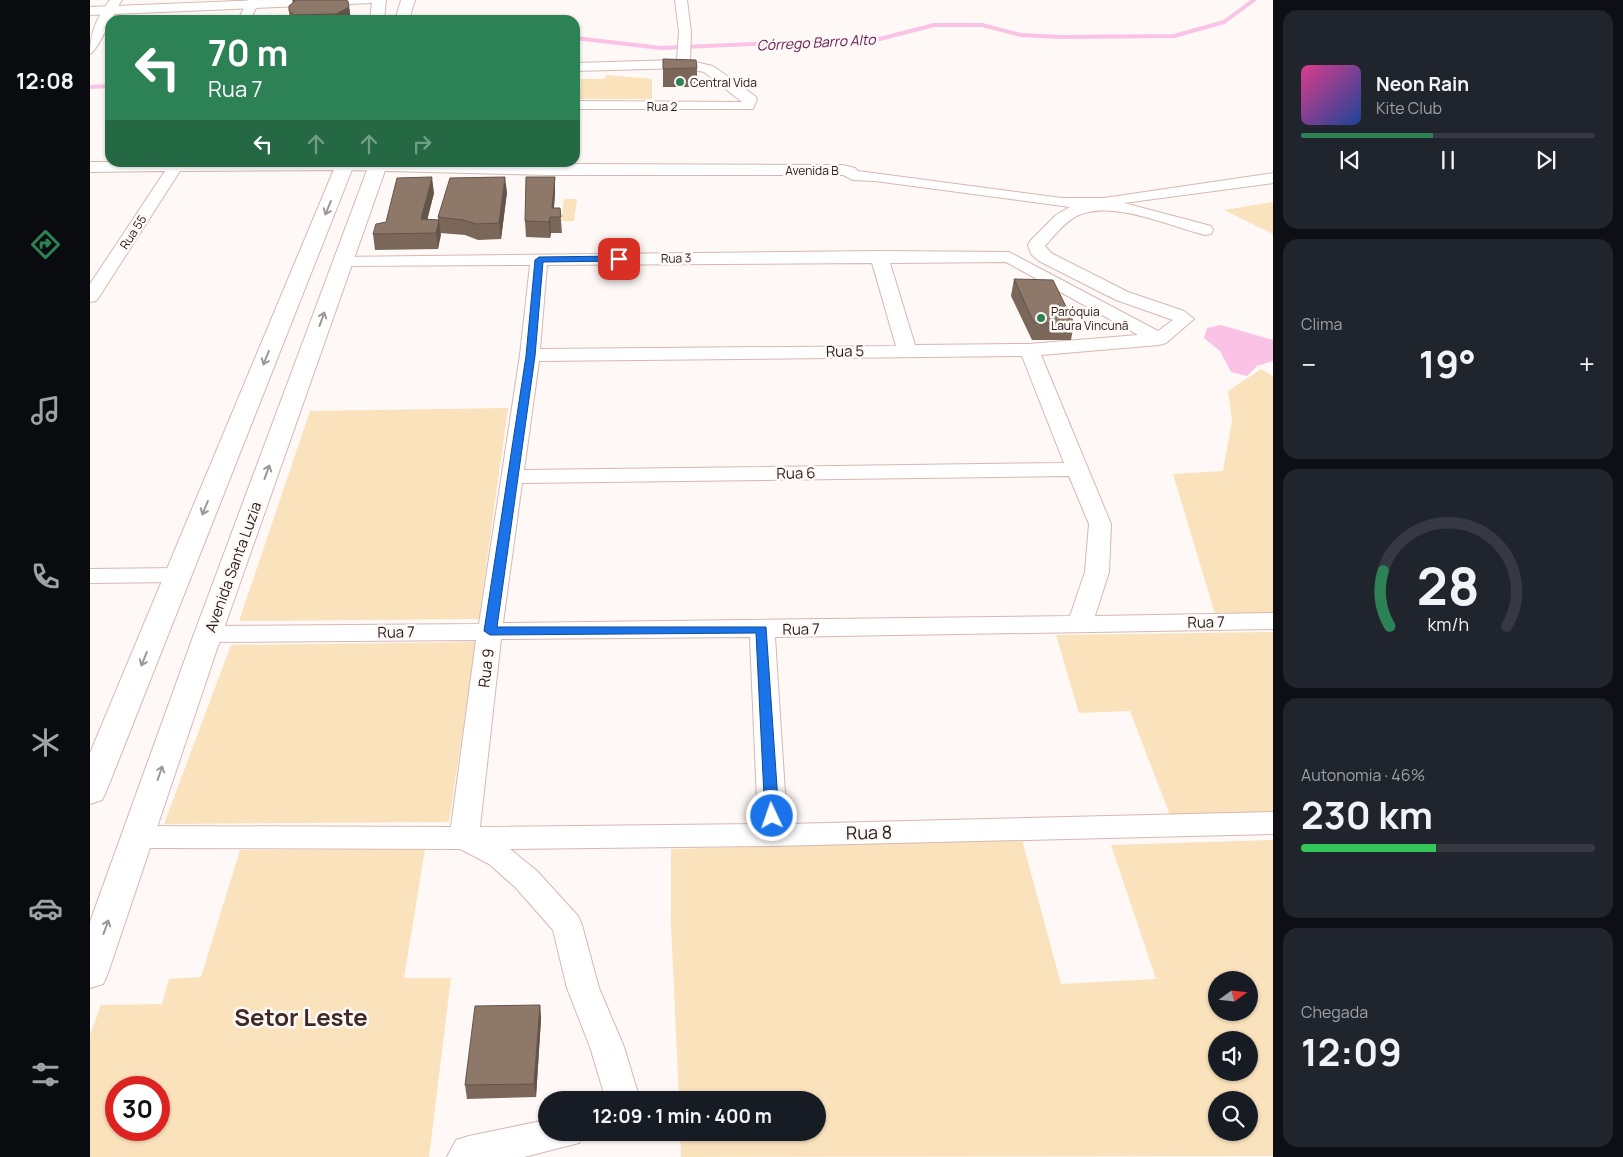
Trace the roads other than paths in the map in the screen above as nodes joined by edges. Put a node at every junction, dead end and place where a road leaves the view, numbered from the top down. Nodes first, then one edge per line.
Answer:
1 (369, 0) edge
2 (379, 0) edge
3 (408, 0) edge
4 (681, 0) edge
5 (253, 3) edge
6 (112, 5) edge
7 (90, 11) edge
8 (247, 15) edge
9 (378, 15) edge
10 (404, 15) edge
11 (105, 19) edge
12 (90, 50) edge
13 (683, 64) junction
14 (580, 68) edge
15 (580, 106) edge
16 (90, 167) edge
17 (105, 167) edge
18 (175, 167) edge
19 (345, 167) edge
20 (365, 167) edge
21 (377, 169) edge
22 (549, 171) edge
23 (1273, 178) edge
24 (1106, 203) junction
25 (1205, 230) dead end
26 (879, 256) junction
27 (539, 260) junction
28 (343, 261) junction
29 (90, 297) edge
30 (1159, 339) junction
31 (907, 350) junction
32 (1030, 350) junction
33 (530, 356) junction
34 (279, 438) junction
35 (233, 439) junction
36 (1079, 469) junction
37 (512, 477) junction
38 (178, 575) junction
39 (90, 576) edge
40 (1273, 621) edge
41 (1080, 624) junction
42 (762, 629) junction
43 (490, 631) junction
44 (208, 634) junction
45 (90, 792) edge
46 (1273, 823) edge
47 (773, 835) junction
48 (138, 837) junction
49 (464, 838) junction
50 (90, 973) edge
51 (620, 1091) edge
52 (538, 1138) edge
53 (465, 1157) edge

1 - 5 street
2 - 9 street
3 - 10 street
4 - 13 street
5 - 6 street
5 - 8 street
6 - 7 street
11 - 12 street
13 - 14 street
13 - 15 street, Rua 2
16 - 17 street, Avenida B
18 - 29 street, Rua 55
19 -> 35 street
20 - 21 street, Avenida B
21 - 22 street, Avenida B
21 - 28 street, Avenida Santa Luzia
22 - 24 street, Avenida B
23 - 24 street
24 - 25 street
24 - 30 street
26 - 27 street, Rua 3
26 - 30 street, Rua 3
26 - 31 street
27 - 28 street, Rua 3
27 - 33 street, Rua 9
34 -> 28 street, Avenida Santa Luzia
30 - 32 street, Rua 5
31 - 32 street, Rua 5
31 - 33 street, Rua 5
32 - 36 street
33 - 37 street, Rua 9
34 - 35 street
44 -> 34 street, Avenida Santa Luzia
35 -> 38 street
36 - 37 street, Rua 6
36 - 41 street
37 - 43 street, Rua 9
38 - 39 street
38 -> 45 street
40 - 41 street, Rua 7
41 - 42 street, Rua 7
42 - 43 street, Rua 7
42 - 47 street
43 - 44 street, Rua 7
43 - 49 street, Rua 9
48 -> 44 street, Avenida Santa Luzia
46 - 47 street, Rua 8
47 - 49 street, Rua 8
48 - 49 street, Rua 8
50 -> 48 street, Avenida Santa Luzia
49 - 51 street
52 - 53 street

